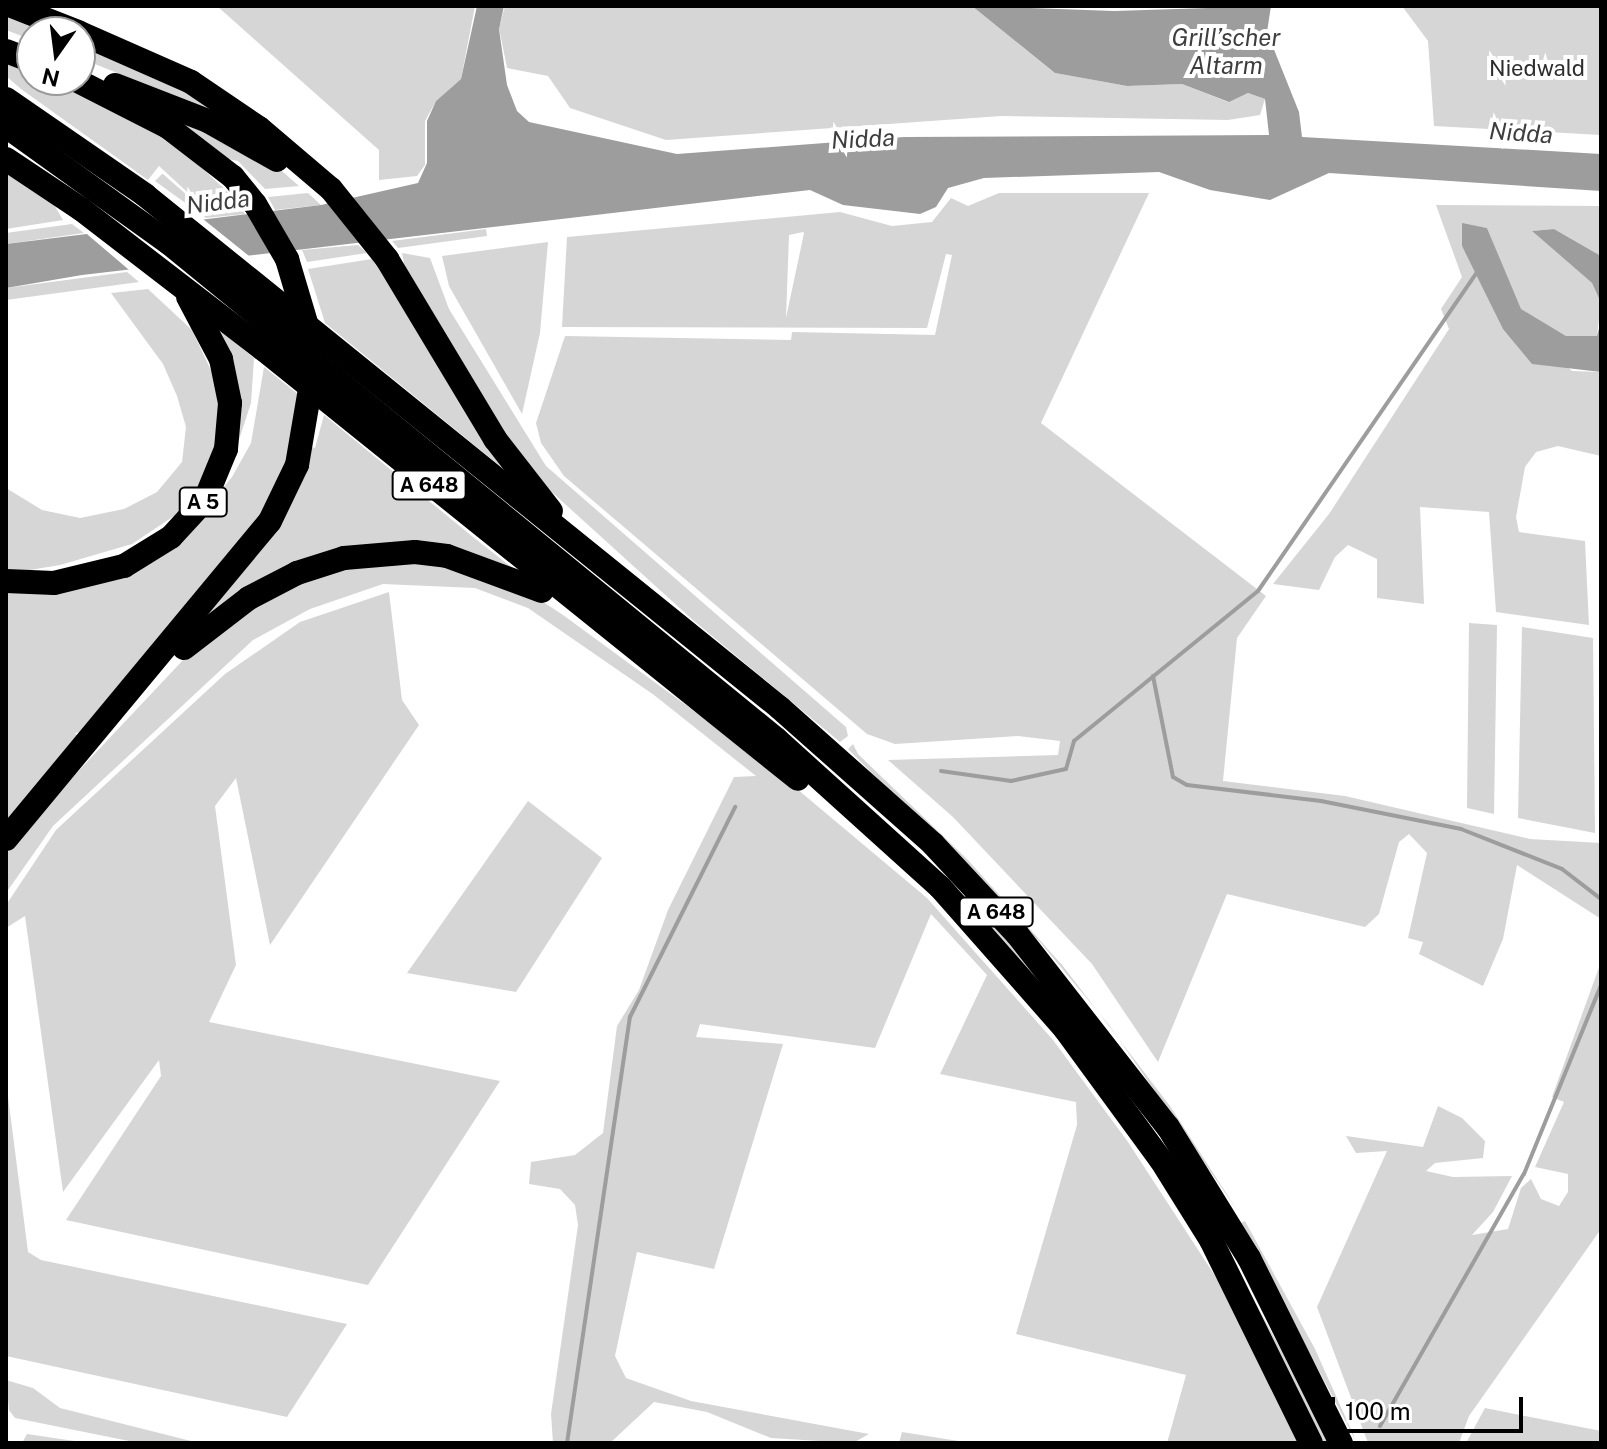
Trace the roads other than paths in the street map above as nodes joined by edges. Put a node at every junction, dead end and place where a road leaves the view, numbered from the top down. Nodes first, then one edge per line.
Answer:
1 (12, 6) edge
2 (38, 16) edge
3 (96, 40) edge
4 (96, 83) edge
5 (96, 88) edge
6 (6, 99) edge
7 (6, 126) edge
8 (6, 159) edge
9 (297, 166) junction
10 (187, 295) junction
11 (577, 545) junction
12 (6, 581) edge
13 (668, 679) junction
14 (135, 686) junction
15 (6, 839) edge
16 (940, 887) junction
17 (1311, 1443) edge
18 (1341, 1443) edge

1 - 2 highway
3 - 9 highway
4 - 9 highway
5 - 14 highway
6 - 11 highway, A 648
7 - 16 highway, A 648
8 - 10 highway, A 648
9 - 11 highway
10 - 12 highway, A 5
10 - 13 highway, A 648
11 - 18 highway, A 648
13 - 14 highway, A 648
13 - 16 highway, A 648
14 - 15 highway, A 648
16 - 17 highway, A 648

